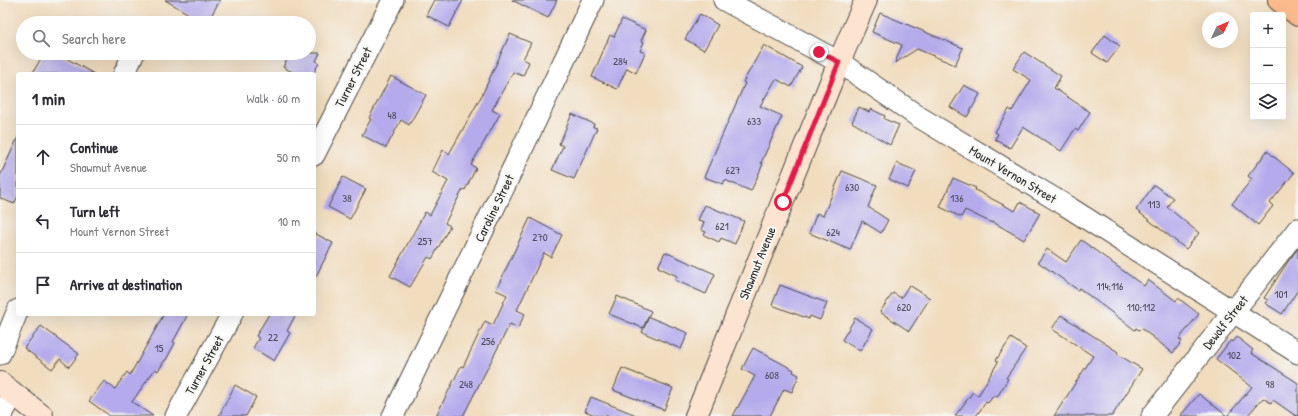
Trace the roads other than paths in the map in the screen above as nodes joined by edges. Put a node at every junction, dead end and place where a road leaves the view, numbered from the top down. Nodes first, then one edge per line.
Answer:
1 (393, 0) edge
2 (593, 0) edge
3 (724, 0) edge
4 (866, 0) edge
5 (1279, 0) edge
6 (1298, 15) edge
7 (131, 60) edge
8 (839, 62) junction
9 (125, 72) edge
10 (316, 151) edge
11 (1298, 229) edge
12 (1234, 311) junction
13 (16, 315) edge
14 (231, 316) edge
15 (1298, 353) edge
16 (0, 354) edge
17 (7, 389) edge
18 (1, 416) edge
19 (42, 416) edge
20 (176, 416) edge
21 (393, 416) edge
22 (696, 416) edge
23 (1152, 416) edge

1 - 10 street, Turner Street
2 - 21 street, Caroline Street
3 - 8 street, Mount Vernon Street
4 - 8 main road, Shawmut Avenue
5 - 6 highway
7 - 9 street
8 - 12 street, Mount Vernon Street
8 - 22 main road, Shawmut Avenue
11 - 12 street, Dewolf Street
12 - 15 street, Mount Vernon Street
12 - 23 street, Dewolf Street
13 - 16 street
14 - 20 street, Turner Street
17 - 18 street
17 - 19 main road

